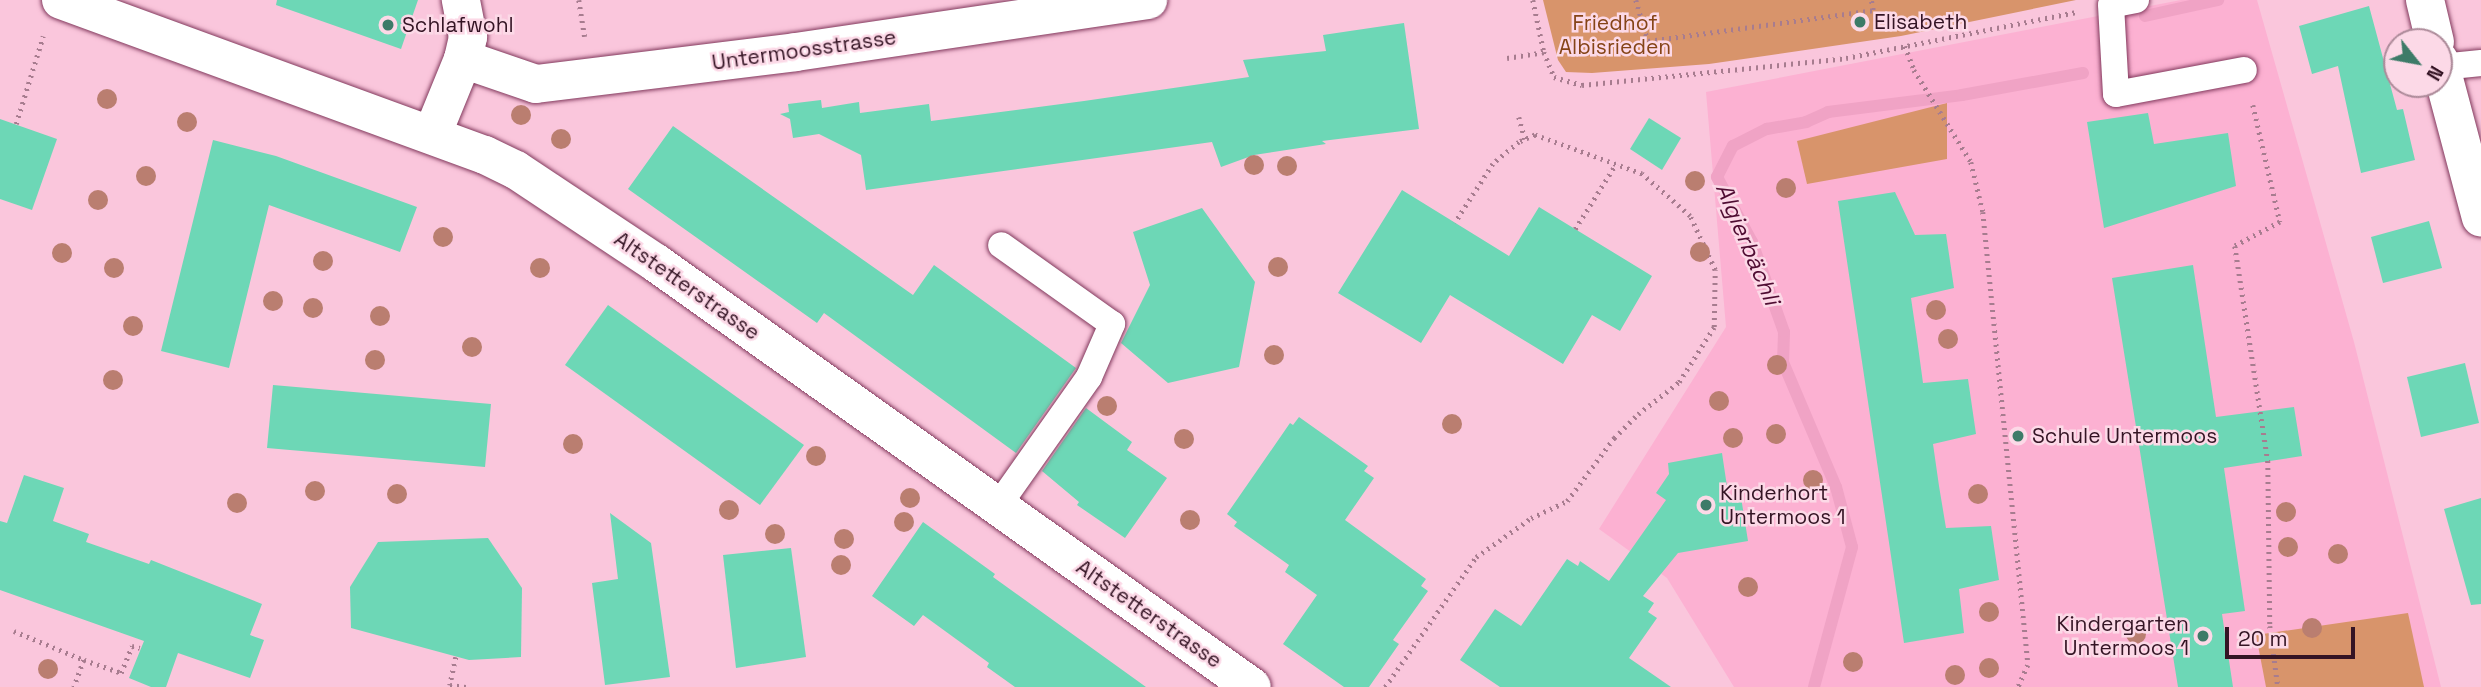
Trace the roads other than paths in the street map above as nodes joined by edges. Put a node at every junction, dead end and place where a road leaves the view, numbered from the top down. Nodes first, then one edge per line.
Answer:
1 (461, 0) edge
2 (1148, 0) edge
3 (2425, 0) edge
4 (2123, 2) edge
5 (53, 16) edge
6 (2432, 28) edge
7 (2453, 58) edge
8 (463, 59) junction
9 (2481, 63) edge
10 (2244, 70) road end
11 (2449, 98) edge
12 (432, 135) junction
13 (2481, 218) edge
14 (1001, 245) dead end
15 (998, 506) junction
16 (1245, 685) edge

1 - 8 street
2 - 8 street, Untermoosstrasse
3 - 6 street
4 - 10 lane
5 - 12 street, Altstetterstrasse
7 - 9 lane
8 - 12 street
11 - 13 street
12 - 15 street, Altstetterstrasse
14 - 15 lane
15 - 16 street, Altstetterstrasse

